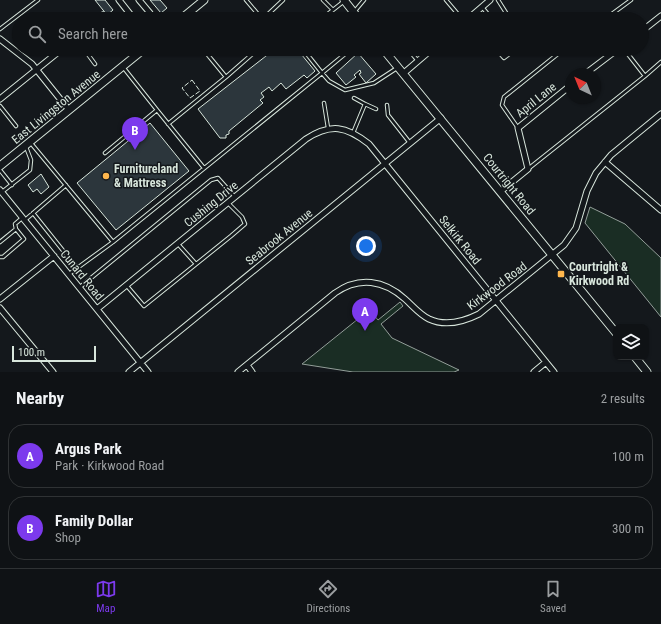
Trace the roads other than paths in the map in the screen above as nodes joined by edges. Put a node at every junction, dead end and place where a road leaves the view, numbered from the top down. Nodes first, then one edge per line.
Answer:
1 (38, 0) edge
2 (118, 0) edge
3 (139, 0) edge
4 (204, 0) edge
5 (246, 0) edge
6 (283, 0) edge
7 (323, 0) edge
8 (344, 0) edge
9 (364, 0) edge
10 (446, 0) edge
11 (490, 0) edge
12 (498, 0) edge
13 (631, 0) edge
14 (482, 8) junction
15 (333, 10) junction
16 (22, 12) edge
17 (128, 12) edge
18 (149, 12) edge
19 (189, 12) edge
20 (257, 12) edge
21 (270, 12) edge
22 (330, 12) edge
23 (353, 12) joint
24 (456, 12) edge
25 (477, 12) edge
26 (486, 12) edge
27 (506, 12) edge
28 (615, 12) edge
29 (661, 16) edge
30 (12, 20) edge
31 (649, 25) edge
32 (0, 29) edge
33 (0, 39) edge
34 (12, 48) edge
35 (23, 56) edge
36 (53, 56) edge
37 (89, 56) edge
38 (135, 56) edge
39 (209, 56) edge
40 (250, 56) edge
41 (309, 56) edge
42 (343, 56) edge
43 (389, 56) edge
44 (414, 56) edge
45 (424, 56) edge
46 (555, 56) edge
47 (608, 56) edge
48 (629, 56) edge
49 (418, 61) junction
50 (661, 62) edge
51 (95, 64) dead end
52 (398, 66) junction
53 (122, 67) junction
54 (592, 68) edge
55 (36, 70) junction
56 (322, 73) junction
57 (404, 73) junction
58 (645, 76) junction
59 (226, 77) junction
60 (565, 90) edge
61 (354, 98) dead end
62 (0, 99) edge
63 (324, 103) dead end
64 (365, 104) junction
65 (387, 104) dead end
66 (0, 106) edge
67 (376, 109) dead end
68 (69, 110) junction
69 (156, 110) junction
70 (661, 114) edge
71 (441, 118) junction
72 (168, 124) junction
73 (16, 126) dead end
74 (328, 128) junction
75 (518, 128) junction
76 (344, 129) joint
77 (353, 133) junction
78 (28, 144) junction
79 (410, 144) junction
80 (105, 153) dead end
81 (604, 162) junction
82 (385, 164) junction
83 (0, 166) edge
84 (204, 168) junction
85 (528, 169) junction
86 (0, 170) edge
87 (12, 185) junction
88 (66, 185) junction
89 (1, 191) edge
90 (500, 191) junction
91 (235, 197) junction
92 (228, 203) junction
93 (661, 210) edge
94 (33, 213) junction
95 (24, 219) junction
96 (16, 229) junction
97 (0, 242) edge
98 (113, 242) junction
99 (178, 243) junction
100 (552, 255) junction
101 (54, 256) junction
102 (0, 257) edge
103 (196, 265) junction
104 (77, 268) junction
105 (69, 274) junction
106 (126, 285) junction
107 (79, 288) junction
108 (0, 299) edge
109 (496, 301) junction
110 (0, 308) edge
111 (97, 309) junction
112 (613, 329) edge
113 (638, 360) edge
114 (140, 362) junction
115 (546, 362) junction
116 (247, 365) junction
117 (53, 372) edge
118 (129, 372) edge
119 (148, 372) edge
120 (238, 372) edge
121 (252, 372) edge
122 (534, 372) edge
123 (554, 372) edge
124 (648, 372) edge

1 - 16 lane
2 - 17 street
3 - 18 street
4 - 19 street
5 - 20 lane
6 - 21 lane
7 - 15 lane
8 - 15 lane
8 - 23 street
9 - 23 lane
10 - 24 lane
11 - 14 street
12 - 27 lane
13 - 28 lane
14 - 25 street
14 - 26 lane
15 - 22 lane
29 - 31 street
30 - 32 lane
33 - 34 street
35 - 55 street
36 - 55 street
37 - 51 lane
38 - 53 street, East Livingston Avenue
39 - 59 lane
40 - 59 lane
41 - 56 lane
42 - 56 lane
43 - 52 street, Courtright Road
44 - 49 lane
45 - 49 street
46 - 75 lane
47 - 54 street
48 - 58 lane
49 - 57 street
50 - 58 lane
52 - 56 lane
52 - 57 street, Courtright Road
53 - 68 street, East Livingston Avenue
53 - 69 lane
55 - 62 street
55 - 68 street
56 - 84 lane
57 - 71 street, Courtright Road
58 - 85 lane
59 - 72 lane
60 - 75 street, April Lane
61 - 64 lane
63 - 74 lane
64 - 67 lane
64 - 77 lane
65 - 79 lane
66 - 73 lane
68 - 78 street, East Livingston Avenue
69 - 72 lane
69 - 80 lane
70 - 81 street, Kirkwood Road
71 - 79 street, Seabrook Avenue
71 - 90 street, Courtright Road
72 - 84 lane
74 - 76 street, Cushing Drive
74 - 91 street, Cushing Drive
75 - 85 street, April Lane
76 - 77 street, Selkirk Road
77 - 82 street, Selkirk Road
78 - 83 street, East Livingston Avenue
78 - 87 lane
78 - 88 lane
79 - 82 street, Seabrook Avenue
81 - 93 street
81 - 100 street, Kirkwood Road
82 - 109 street, Selkirk Road
82 - 114 street, Seabrook Avenue
84 - 98 lane
85 - 90 street
86 - 87 lane
87 - 89 lane
88 - 94 lane
88 - 98 lane
89 - 95 street, Cunard Road
90 - 100 street, Courtright Road
91 - 92 street, Cushing Drive
91 - 107 lane
92 - 99 street, Cushing Drive
92 - 103 lane
94 - 95 lane
94 - 104 lane
95 - 96 lane
95 - 101 street, Cunard Road
96 - 97 lane
96 - 102 lane
98 - 104 lane
99 - 103 lane
99 - 106 street, Cushing Drive
100 - 109 street, Kirkwood Road
100 - 112 street, Courtright Road
101 - 105 street, Cunard Road
101 - 108 street
103 - 106 lane
104 - 105 lane
105 - 107 street, Cunard Road
106 - 111 street, Cushing Drive
107 - 111 street, Cunard Road
109 - 115 street, Selkirk Road
109 - 116 street, Kirkwood Road
110 - 117 street
111 - 114 street, Cunard Road
113 - 124 street
114 - 118 street, Seabrook Avenue
114 - 119 street, Cunard Road
115 - 122 street
115 - 123 street, Selkirk Road
116 - 120 street, Kirkwood Road
116 - 121 street

